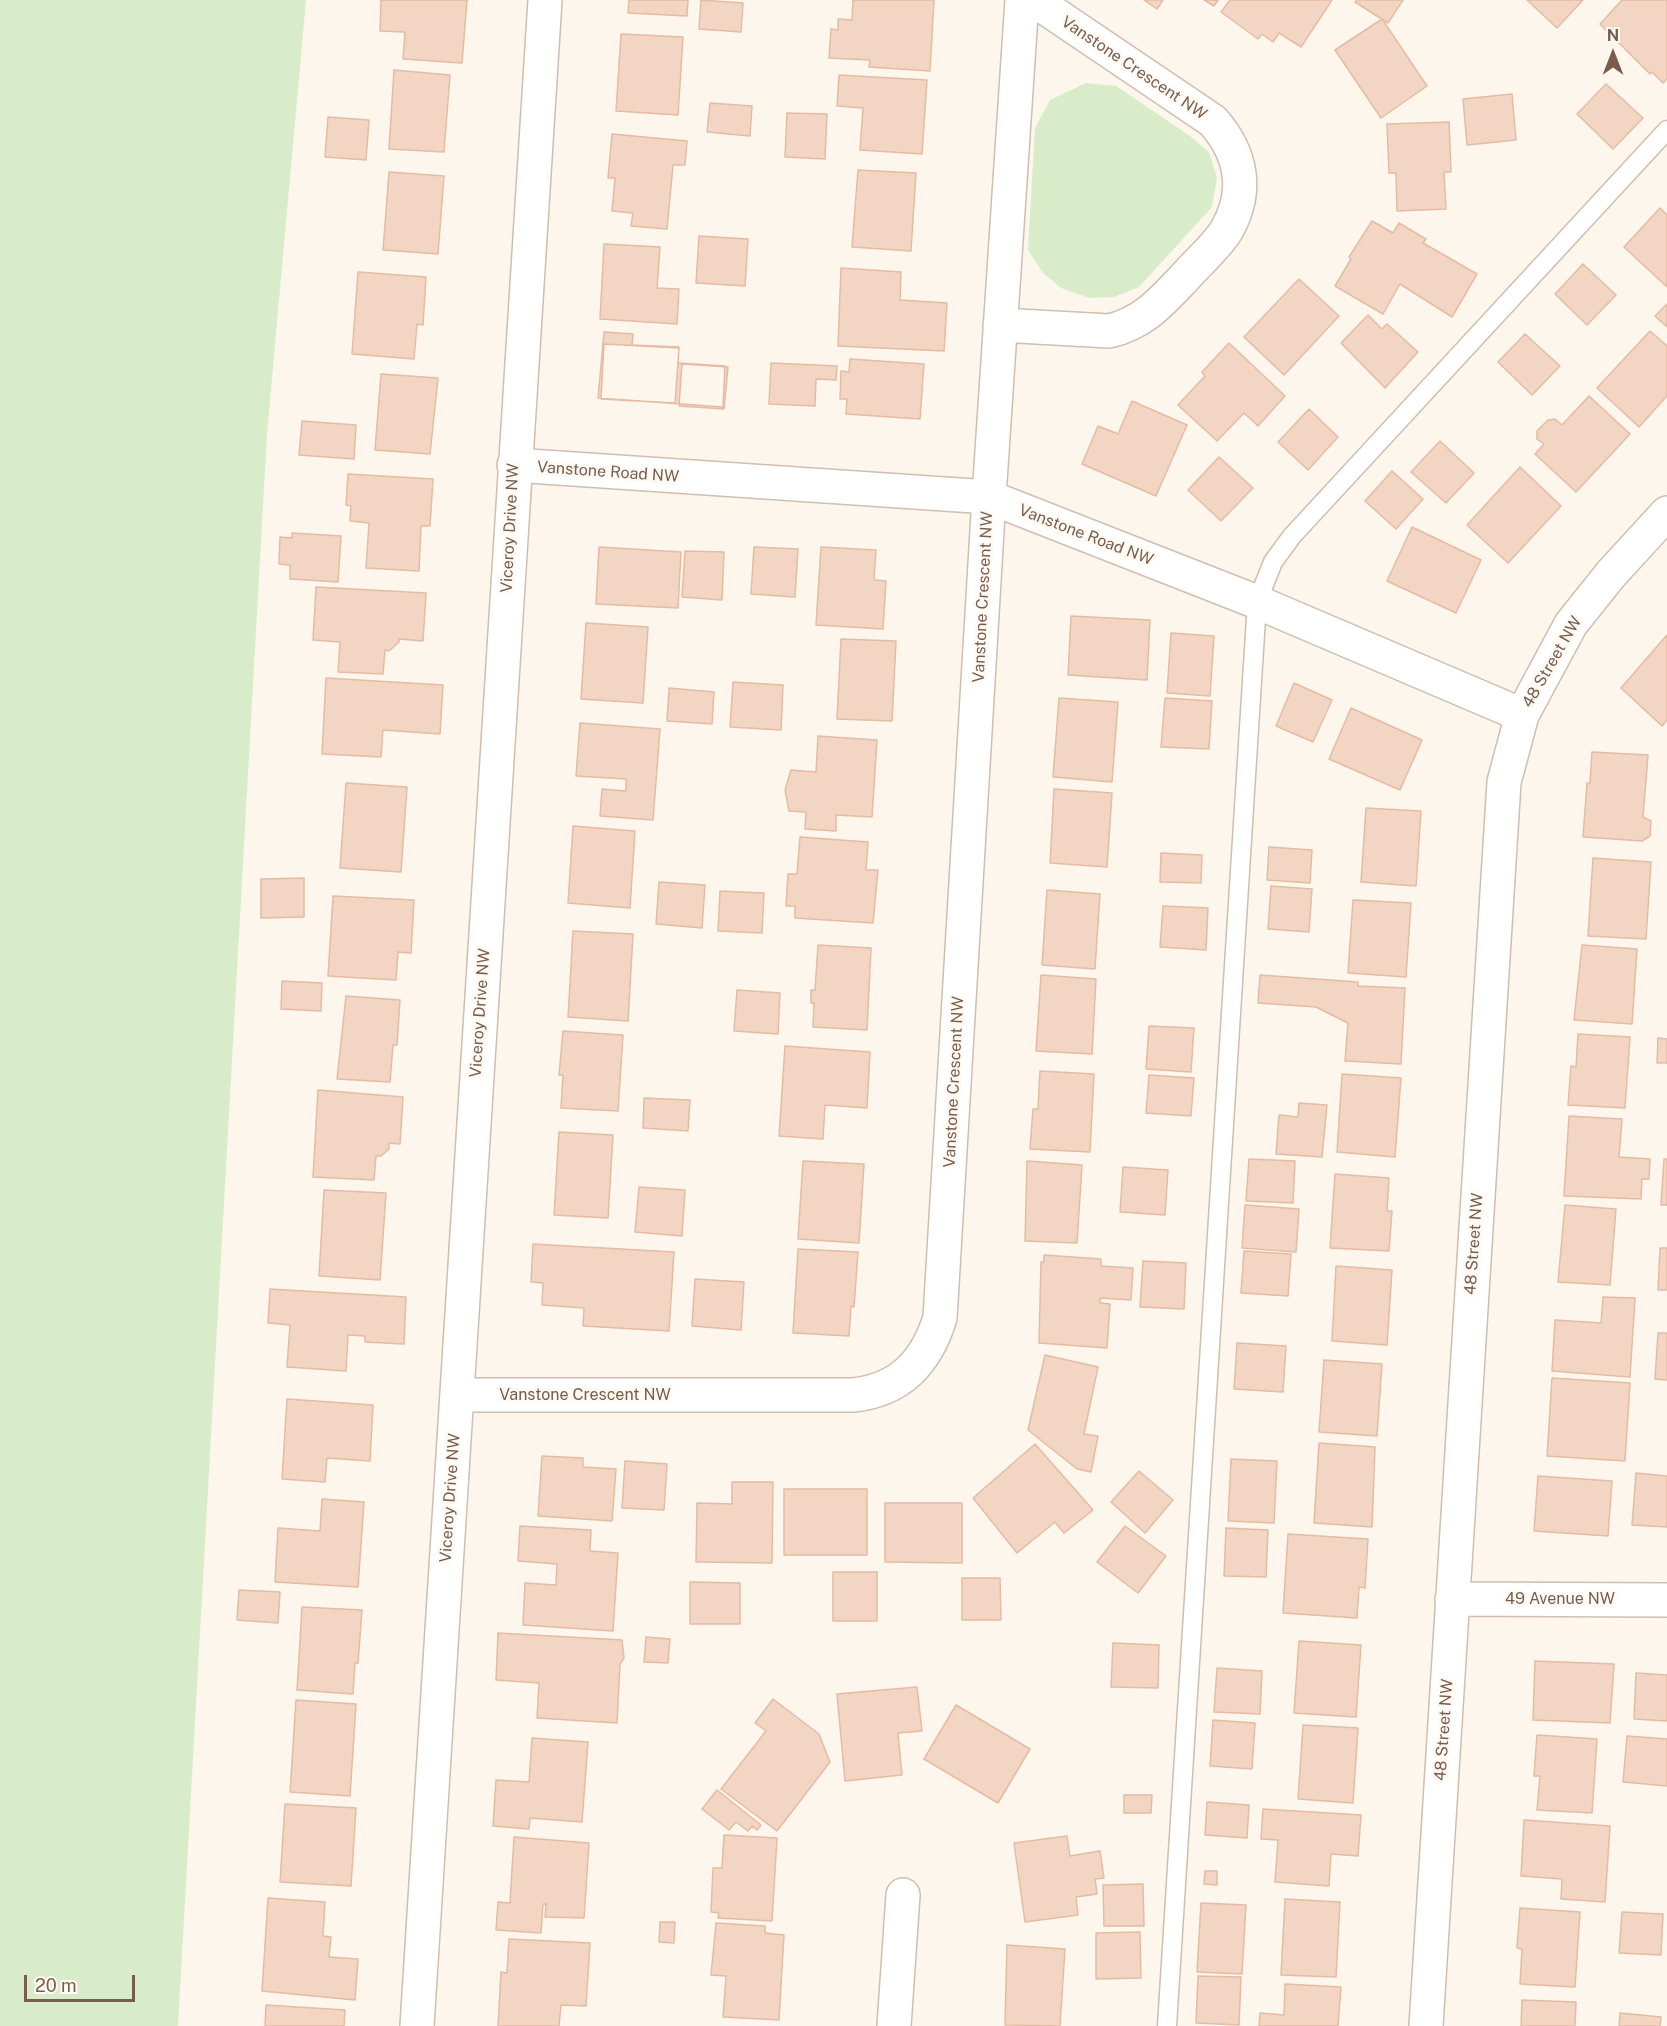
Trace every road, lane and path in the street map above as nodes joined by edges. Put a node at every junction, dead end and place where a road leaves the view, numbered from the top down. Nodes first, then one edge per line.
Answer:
1 (545, 0) edge
2 (1022, 0) edge
3 (1034, 0) edge
4 (1667, 130) edge
5 (1000, 325) junction
6 (514, 465) junction
7 (989, 497) junction
8 (1667, 513) edge
9 (1257, 602) junction
10 (1522, 714) junction
11 (457, 1395) junction
12 (1452, 1599) junction
13 (1667, 1600) edge
14 (903, 1895) dead end
15 (417, 2026) edge
16 (894, 2026) edge
17 (1167, 2026) edge
18 (1426, 2026) edge

1 - 6 street, Viceroy Drive NW
2 - 5 street, Vanstone Crescent NW
3 - 5 street, Vanstone Crescent NW
4 - 9 lane
5 - 7 street, Vanstone Crescent NW
6 - 7 street, Vanstone Road NW
6 - 11 street, Viceroy Drive NW
7 - 9 street, Vanstone Road NW
7 - 11 street, Vanstone Crescent NW
8 - 10 street, 48 Street NW
9 - 10 street, Vanstone Road NW
9 - 17 lane
10 - 12 street, 48 Street NW
11 - 15 street, Viceroy Drive NW
12 - 13 street, 49 Avenue NW
12 - 18 street, 48 Street NW
14 - 16 street

